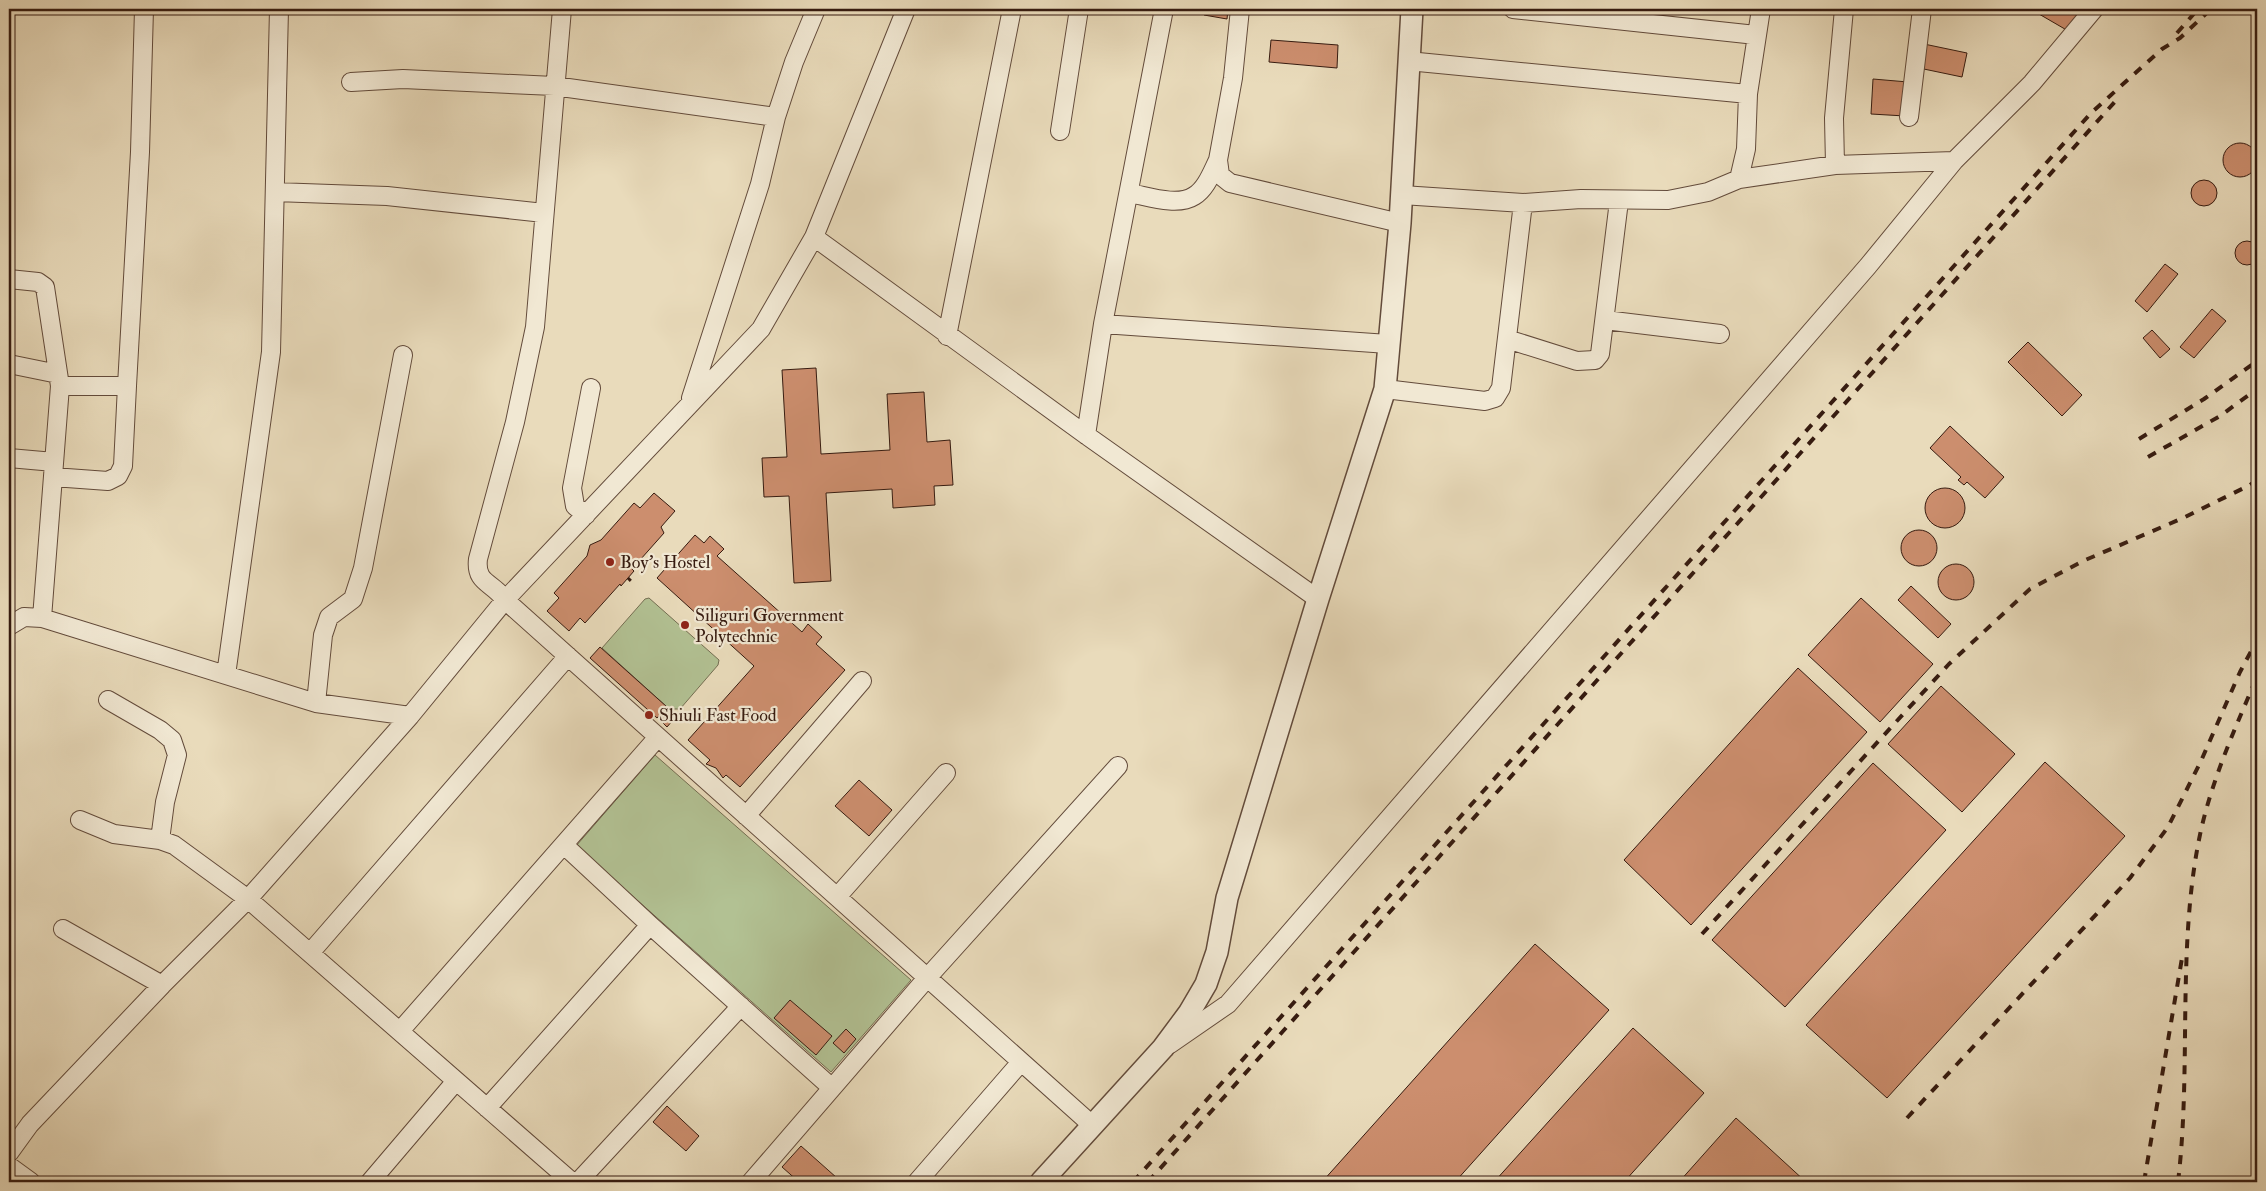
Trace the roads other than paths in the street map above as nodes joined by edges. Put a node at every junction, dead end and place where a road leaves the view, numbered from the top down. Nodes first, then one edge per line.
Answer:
1 (144, 9) edge
2 (278, 9) edge
3 (562, 9) edge
4 (816, 9) edge
5 (906, 9) edge
6 (1012, 9) edge
7 (1079, 9) edge
8 (1164, 9) edge
9 (1240, 9) edge
10 (1412, 9) edge
11 (1513, 9) edge
12 (1761, 9) edge
13 (1844, 9) edge
14 (1922, 9) edge
15 (2094, 9) edge
16 (1756, 35) junction
17 (1408, 61) junction
18 (351, 82) dead end
19 (554, 86) junction
20 (1748, 94) junction
21 (776, 117) junction
22 (1909, 117) dead end
23 (1060, 131) dead end
24 (1218, 160) junction
25 (1954, 162) junction
26 (1835, 165) junction
27 (1739, 179) junction
28 (275, 192) junction
29 (1129, 193) junction
30 (1402, 195) junction
31 (1619, 201) junction
32 (1523, 203) junction
33 (544, 213) junction
34 (1400, 223) junction
35 (814, 237) junction
36 (9, 279) edge
37 (1605, 320) junction
38 (1102, 324) junction
39 (1720, 334) dead end
40 (947, 336) junction
41 (1508, 339) junction
42 (1388, 344) junction
43 (404, 355) dead end
44 (9, 364) edge
45 (59, 380) junction
46 (127, 386) junction
47 (591, 388) dead end
48 (1385, 390) junction
49 (690, 404) junction
50 (1086, 435) junction
51 (9, 458) edge
52 (53, 469) junction
53 (586, 515) junction
54 (1318, 599) junction
55 (505, 600) junction
56 (42, 618) junction
57 (9, 626) edge
58 (575, 656) junction
59 (226, 675) junction
60 (862, 681) dead end
61 (108, 700) dead end
62 (316, 703) junction
63 (410, 716) junction
64 (666, 738) junction
65 (1118, 766) dead end
66 (946, 773) dead end
67 (746, 816) junction
68 (80, 820) dead end
69 (160, 840) junction
70 (564, 845) junction
71 (837, 897) junction
72 (248, 899) junction
73 (650, 925) junction
74 (63, 929) dead end
75 (310, 953) junction
76 (927, 978) junction
77 (162, 985) junction
78 (741, 1006) junction
79 (400, 1031) junction
80 (1163, 1048) junction
81 (1021, 1062) junction
82 (456, 1081) junction
83 (832, 1088) junction
84 (488, 1108) junction
85 (1092, 1125) junction
86 (9, 1152) edge
87 (9, 1166) edge
88 (31, 1182) edge
89 (370, 1182) edge
90 (572, 1182) edge
91 (578, 1182) edge
92 (751, 1182) edge
93 (917, 1182) edge
94 (1041, 1182) edge

1 - 46 street
2 - 28 street
3 - 19 street
4 - 21 street
5 - 35 street
6 - 40 street
7 - 23 street
8 - 29 street
9 - 24 street
10 - 17 street
11 - 16 street
12 - 16 street
13 - 26 street
14 - 22 street
15 - 25 street
16 - 20 street
17 - 20 street
17 - 30 street
18 - 19 street
19 - 21 street
19 - 33 street
20 - 27 street
21 - 49 street
24 - 29 street
24 - 34 street
25 - 26 street
25 - 80 street
26 - 27 street
27 - 31 street
28 - 33 street
28 - 59 street
29 - 38 street
30 - 32 street
30 - 34 street
31 - 32 street
31 - 37 street
32 - 41 street
33 - 55 street
34 - 42 street
35 - 40 street
35 - 49 street
36 - 45 street
37 - 39 street
37 - 41 street
38 - 42 street
38 - 50 street
40 - 50 street
41 - 48 street
42 - 48 street
43 - 62 street
44 - 45 street
45 - 46 street
45 - 52 street
46 - 52 street
47 - 53 street
48 - 54 street
49 - 53 street
50 - 54 street
51 - 52 street
52 - 56 street
53 - 55 street
54 - 80 street
55 - 58 street
55 - 63 street
56 - 57 street
56 - 59 street
58 - 64 street
58 - 75 street
59 - 62 street
60 - 67 street
61 - 69 street
62 - 63 street
63 - 72 street
64 - 67 street
64 - 70 street
65 - 76 street
66 - 71 street
67 - 71 street
68 - 69 street
69 - 72 street
70 - 73 street
70 - 79 street
71 - 76 street
72 - 75 street
72 - 77 street
73 - 78 street
73 - 84 street
74 - 77 street
75 - 79 street
76 - 81 street
76 - 83 street
77 - 86 street
78 - 83 street
78 - 91 street
79 - 82 street
80 - 85 street
81 - 85 street
81 - 93 street
82 - 84 street
82 - 89 street
83 - 92 street
84 - 90 street
85 - 94 street
87 - 88 street

